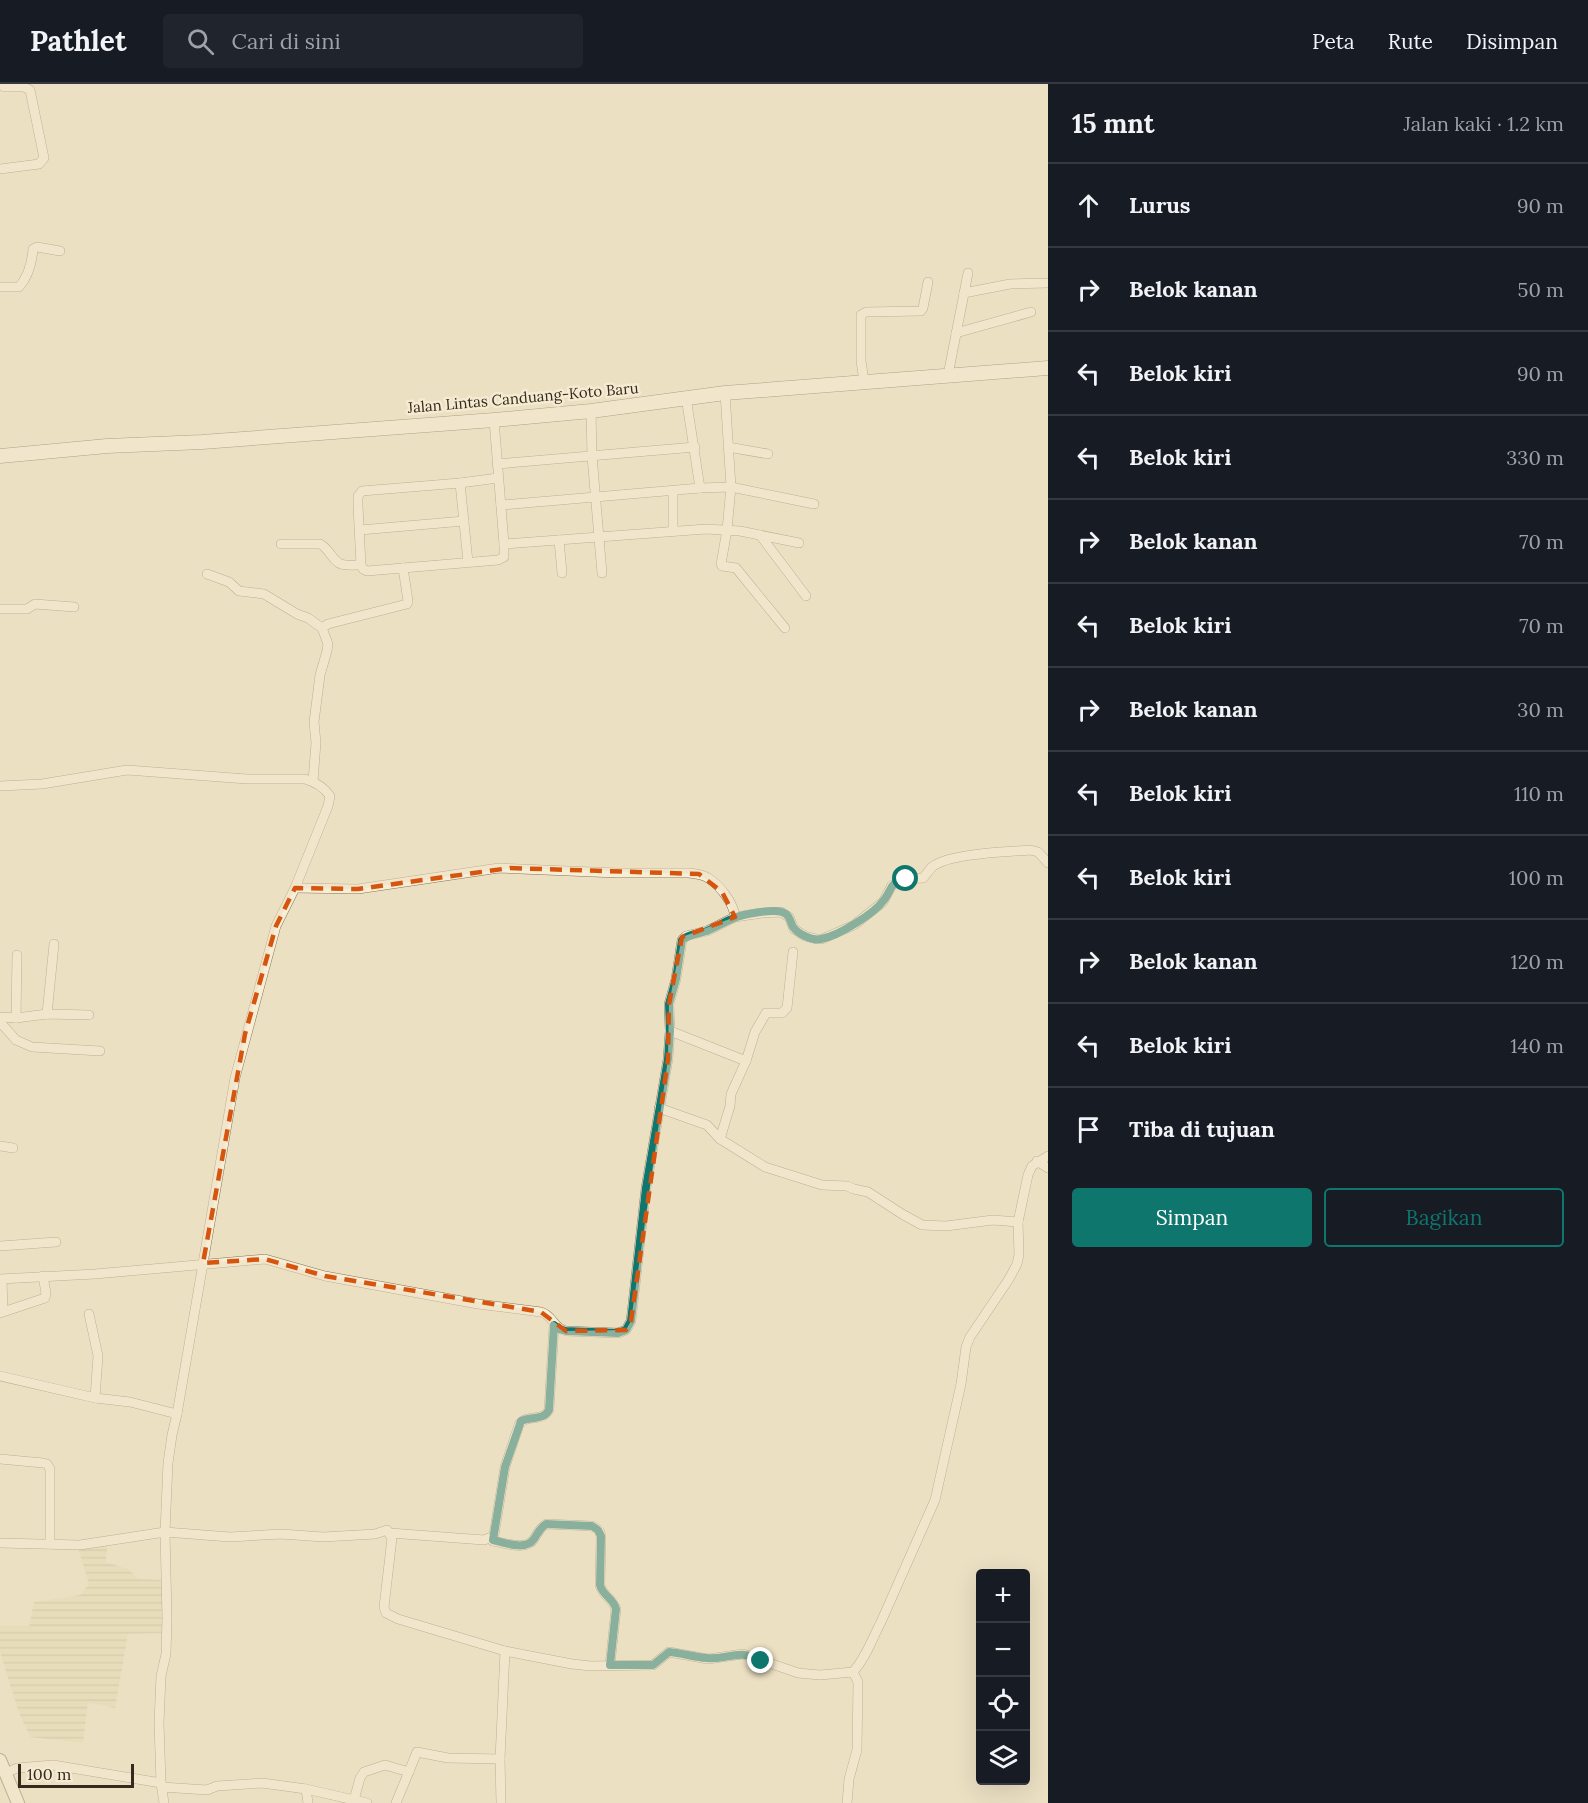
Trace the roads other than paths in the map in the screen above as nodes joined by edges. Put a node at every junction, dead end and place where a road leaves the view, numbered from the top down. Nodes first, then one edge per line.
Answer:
1 (1, 84) edge
2 (0, 169) edge
3 (60, 251) dead end
4 (968, 273) dead end
5 (928, 282) dead end
6 (1048, 283) edge
7 (0, 287) edge
8 (964, 293) junction
9 (1031, 312) dead end
10 (956, 333) junction
11 (1048, 368) edge
12 (948, 375) junction
13 (864, 381) junction
14 (724, 393) junction
15 (686, 397) junction
16 (591, 411) junction
17 (494, 420) junction
18 (695, 447) junction
19 (728, 447) junction
20 (768, 454) dead end
21 (0, 456) edge
22 (592, 456) junction
23 (497, 464) junction
24 (498, 478) junction
25 (460, 483) junction
26 (730, 487) junction
27 (700, 488) junction
28 (673, 492) junction
29 (597, 498) junction
30 (814, 504) dead end
31 (501, 505) junction
32 (464, 521) junction
33 (360, 530) junction
34 (728, 530) junction
35 (673, 531) junction
36 (760, 535) junction
37 (600, 536) junction
38 (559, 540) junction
39 (799, 543) dead end
40 (281, 544) dead end
41 (504, 544) junction
42 (468, 562) junction
43 (361, 565) junction
44 (403, 568) junction
45 (562, 573) dead end
46 (602, 573) dead end
47 (207, 574) dead end
48 (806, 596) dead end
49 (74, 607) dead end
50 (0, 609) edge
51 (322, 628) junction
52 (785, 628) dead end
53 (313, 781) junction
54 (0, 786) edge
55 (1048, 863) edge
56 (295, 888) junction
57 (735, 917) junction
58 (54, 944) dead end
59 (793, 952) dead end
60 (17, 955) dead end
61 (47, 1014) junction
62 (89, 1015) dead end
63 (0, 1017) edge
64 (16, 1018) junction
65 (0, 1022) edge
66 (670, 1031) junction
67 (100, 1051) dead end
68 (746, 1060) junction
69 (659, 1108) junction
70 (720, 1139) junction
71 (0, 1146) edge
72 (13, 1148) dead end
73 (1048, 1156) edge
74 (1037, 1161) junction
75 (1048, 1168) edge
76 (1018, 1222) junction
77 (56, 1242) dead end
78 (0, 1246) edge
79 (203, 1263) junction
80 (43, 1276) junction
81 (1, 1280) edge
82 (2, 1312) edge
83 (89, 1314) dead end
84 (554, 1325) junction
85 (0, 1376) edge
86 (95, 1398) junction
87 (177, 1414) junction
88 (0, 1459) edge
89 (165, 1532) junction
90 (390, 1533) junction
91 (493, 1540) junction
92 (0, 1543) edge
93 (50, 1544) junction
94 (505, 1651) junction
95 (610, 1665) junction
96 (853, 1672) junction
97 (500, 1759) junction
98 (0, 1760) edge
99 (409, 1772) junction
100 (6, 1773) junction
101 (162, 1785) junction
102 (306, 1789) junction
103 (354, 1800) junction
104 (18, 1803) edge
105 (164, 1803) edge
106 (308, 1803) edge
107 (367, 1803) edge
108 (396, 1803) edge
109 (501, 1803) edge
110 (847, 1803) edge

1 - 2 street
3 - 7 street
4 - 8 street
5 - 13 street
6 - 8 street
8 - 10 street
9 - 10 street
10 - 12 street
11 - 12 main road, Jalan Lintas Canduang-Koto Baru
12 - 13 main road, Jalan Lintas Canduang-Koto Baru
13 - 14 main road, Jalan Lintas Canduang-Koto Baru
14 - 15 main road, Jalan Lintas Canduang-Koto Baru
14 - 19 street
15 - 16 main road, Jalan Lintas Canduang-Koto Baru
15 - 18 street
16 - 17 main road, Jalan Lintas Canduang-Koto Baru
16 - 22 street
17 - 21 main road, Jalan Lintas Canduang-Koto Baru
17 - 23 street
18 - 22 street
18 - 27 street
19 - 20 street
19 - 26 street
22 - 23 street
22 - 29 street
23 - 24 street
24 - 25 street
24 - 31 street
25 - 32 street
25 - 33 street
26 - 27 street
26 - 30 street
26 - 34 street
27 - 28 street
28 - 29 street
28 - 35 street
29 - 31 street
29 - 37 street
31 - 41 street
32 - 33 street
32 - 42 street
33 - 43 street
34 - 35 street
34 - 36 street
34 - 52 street
35 - 37 street
36 - 39 street
36 - 48 street
37 - 38 street
37 - 46 street
38 - 41 street
38 - 45 street
40 - 43 street
41 - 42 street
42 - 44 street
43 - 44 street
44 - 51 street
47 - 51 street
49 - 50 street
51 - 53 street
53 - 54 street
53 - 56 street
55 - 57 street
56 - 57 street
56 - 79 street
57 - 66 street
58 - 61 street
59 - 68 street
60 - 64 street
61 - 62 street
61 - 64 street
63 - 64 street
65 - 67 street
66 - 68 street
66 - 69 street
68 - 70 street
69 - 70 street
69 - 84 street
70 - 76 street
71 - 72 street
73 - 74 street
74 - 75 street
74 - 76 street
76 - 96 street
77 - 78 street
79 - 80 street
79 - 84 street
79 - 87 street
80 - 81 street
80 - 82 street
81 - 82 street
83 - 86 street
84 - 91 street
85 - 86 street
86 - 87 street
87 - 89 street
88 - 93 street
89 - 90 street
89 - 93 street
89 - 101 street
90 - 91 street
90 - 94 street
91 - 95 street
92 - 93 street
94 - 95 street
94 - 97 street
95 - 96 street
96 - 110 street
97 - 99 street
97 - 109 street
98 - 100 street
99 - 103 street
99 - 108 street
100 - 101 street
100 - 104 street
101 - 102 street
101 - 105 street
102 - 103 street
102 - 106 street
103 - 107 street

